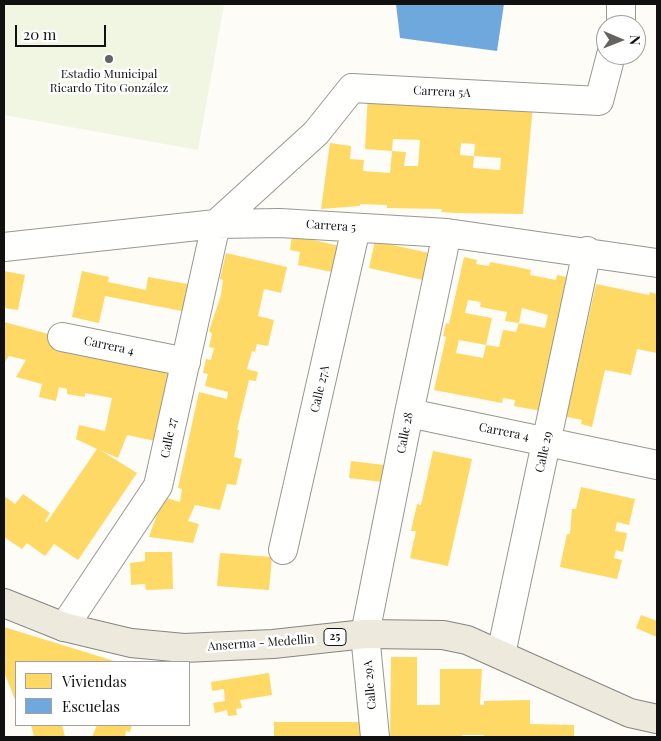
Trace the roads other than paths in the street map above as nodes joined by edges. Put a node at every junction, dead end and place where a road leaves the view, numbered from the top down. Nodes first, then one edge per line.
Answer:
1 (609, 65) edge
2 (352, 88) junction
3 (531, 97) dead end
4 (216, 224) junction
5 (356, 228) junction
6 (447, 233) junction
7 (4, 247) edge
8 (587, 251) junction
9 (657, 263) edge
10 (62, 337) dead end
11 (186, 362) junction
12 (408, 413) junction
13 (546, 441) junction
14 (657, 464) edge
15 (284, 550) dead end
16 (4, 603) edge
17 (64, 627) junction
18 (366, 634) junction
19 (501, 654) junction
20 (657, 719) edge
21 (375, 737) edge

1 - 2 street
2 - 3 street, Carrera 5A
2 - 4 street
4 - 5 street, Carrera 5
4 - 7 street, Carrera 5
4 - 11 street, Calle 27
5 - 6 street, Carrera 5
5 - 15 street, Calle 27A
6 - 8 street, Carrera 5
6 - 12 street, Calle 28
8 - 9 street, Carrera 5
8 - 13 street, Calle 29
10 - 11 street, Carrera 4
11 - 17 street, Calle 27
12 - 13 street, Carrera 4
12 - 18 street, Calle 28
13 - 14 street, Carrera 4
13 - 19 street, Calle 29
16 - 17 main road, Anserma - Medellin / 25
17 - 18 main road, Anserma - Medellin / 25
18 - 19 main road, Anserma - Medellin / 25
18 - 21 street, Calle 29A
19 - 20 main road, Anserma - Medellin / 25

